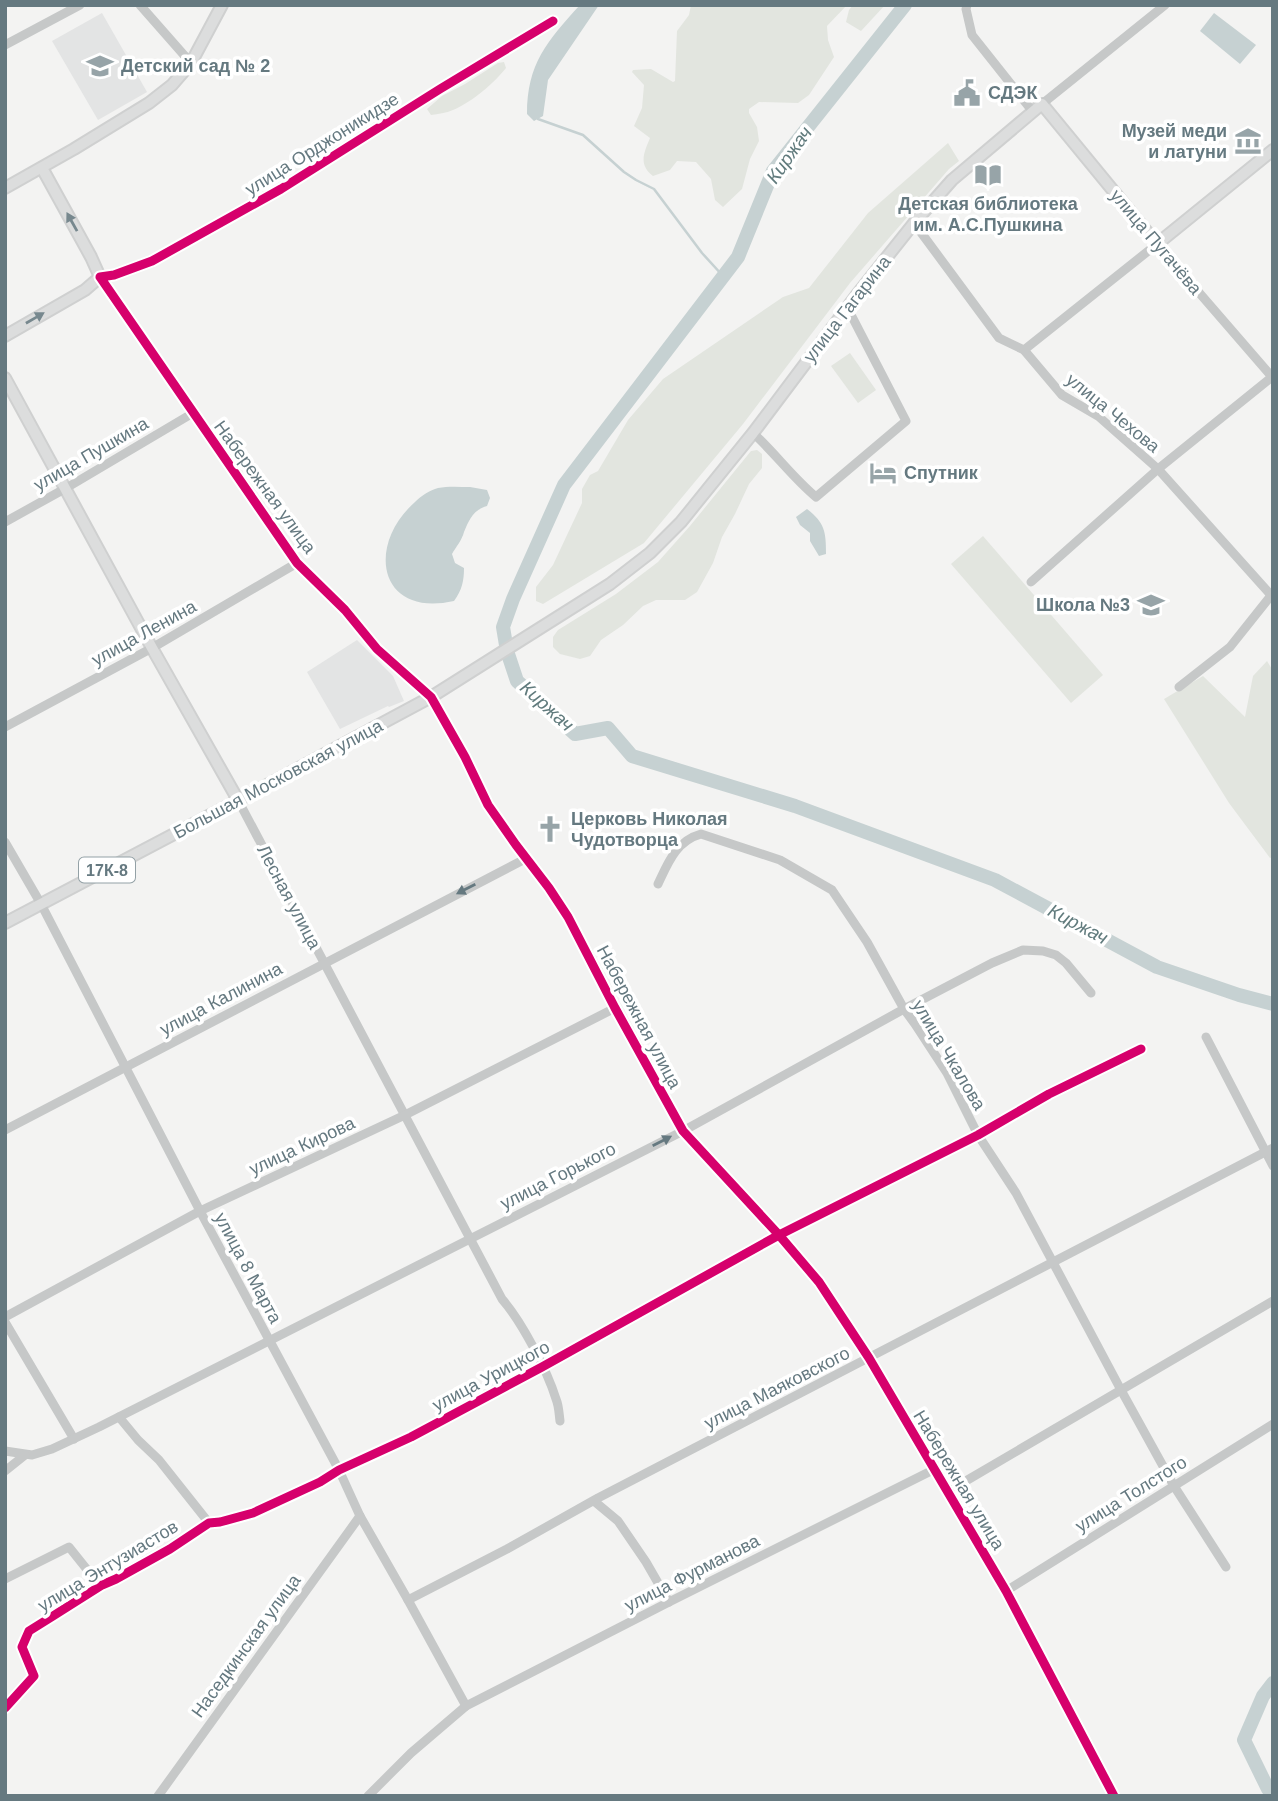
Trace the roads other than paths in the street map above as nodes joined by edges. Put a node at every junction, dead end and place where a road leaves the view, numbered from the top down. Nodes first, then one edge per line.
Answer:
1 (80, 5) edge
2 (140, 5) edge
3 (222, 5) edge
4 (967, 5) edge
5 (1165, 5) edge
6 (553, 21) dead end
7 (5, 45) edge
8 (191, 63) junction
9 (1037, 108) junction
10 (1273, 150) edge
11 (42, 168) junction
12 (5, 188) edge
13 (914, 223) junction
14 (1157, 244) junction
15 (100, 277) junction
16 (847, 307) junction
17 (5, 335) edge
18 (1024, 350) junction
19 (1272, 377) edge
20 (5, 378) edge
21 (193, 413) junction
22 (753, 433) junction
23 (1158, 469) junction
24 (65, 489) junction
25 (5, 522) edge
26 (297, 563) junction
27 (1031, 582) dead end
28 (1272, 593) edge
29 (545, 624) joint
30 (152, 648) junction
31 (1178, 687) dead end
32 (431, 697) junction
33 (5, 727) edge
34 (239, 800) junction
35 (5, 842) edge
36 (527, 858) junction
37 (657, 884) dead end
38 (41, 904) junction
39 (5, 923) edge
40 (324, 963) junction
41 (1091, 993) dead end
42 (615, 1008) junction
43 (904, 1009) junction
44 (1206, 1037) dead end
45 (1141, 1049) dead end
46 (126, 1066) junction
47 (405, 1115) junction
48 (5, 1130) edge
49 (683, 1131) junction
50 (978, 1135) junction
51 (1269, 1150) edge
52 (1273, 1166) edge
53 (200, 1212) junction
54 (779, 1235) junction
55 (470, 1239) junction
56 (1054, 1261) junction
57 (1273, 1301) edge
58 (5, 1319) edge
59 (269, 1340) junction
60 (869, 1358) junction
61 (542, 1367) junction
62 (1121, 1390) junction
63 (119, 1417) junction
64 (560, 1421) dead end
65 (1273, 1424) edge
66 (74, 1439) junction
67 (5, 1451) edge
68 (25, 1455) junction
69 (339, 1470) junction
70 (933, 1470) junction
71 (5, 1471) edge
72 (1174, 1486) junction
73 (947, 1492) junction
74 (594, 1501) junction
75 (360, 1516) junction
76 (209, 1523) junction
77 (1226, 1567) dead end
78 (5, 1579) edge
79 (102, 1585) junction
80 (1006, 1591) junction
81 (408, 1600) junction
82 (668, 1602) junction
83 (466, 1706) junction
84 (5, 1707) edge
85 (158, 1796) edge
86 (368, 1796) edge
87 (1114, 1796) edge

1 - 7 street
2 - 8 street
3 - 8 main road
4 - 9 street
5 - 9 street, улица Гагарина
6 - 15 street, улица Орджоникидзе
8 - 11 main road
9 - 13 main road, улица Гагарина
9 - 14 main road, улица Пугачёва
10 - 14 main road
11 - 12 main road
15 -> 11 main road, Набережная улица
13 - 16 main road, улица Гагарина
13 - 18 street, улица Чехова
14 - 18 street
14 - 19 street, улица Пугачёва
17 -> 15 main road, улица Орджоникидзе
15 - 21 street, Набережная улица
16 - 22 main road, улица Гагарина
16 - 22 street
18 - 23 street, улица Чехова
19 - 23 street
20 - 24 main road, Лесная улица
21 - 24 street, улица Пушкина
21 - 26 street, Набережная улица
22 - 29 main road, улица Гагарина
23 - 27 street
23 - 28 street, улица Чехова
24 - 25 street, улица Пушкина
24 - 30 main road, Лесная улица
26 - 30 street, улица Ленина
26 - 32 street, Набережная улица
28 - 31 street
29 - 32 main road, Большая Московская улица
30 - 33 street, улица Ленина
30 - 34 main road, Лесная улица
32 - 34 main road, Большая Московская улица
32 - 36 street, Набережная улица
34 - 38 main road, Большая Московская улица / 17К-8
34 - 40 street, Лесная улица
35 - 38 street, улица 8 Марта
36 -> 40 street, улица Калинина
36 - 42 street, Набережная улица
37 - 43 street, улица Чкалова
38 - 39 main road, Большая Московская улица / 17К-8
38 - 46 street, улица 8 Марта
40 - 46 street, улица Калинина
40 - 47 street, Лесная улица
41 - 43 street, улица Горького
42 - 47 street, улица Кирова
42 - 49 street, Набережная улица
43 - 49 street, улица Горького
43 - 50 street, улица Чкалова
44 - 51 street
45 - 50 street, улица Урицкого
46 - 48 street, улица Калинина
46 - 53 street, улица 8 Марта
47 - 53 street, улица Кирова
47 - 55 street, Лесная улица
49 - 54 street, Набережная улица
55 -> 49 street, улица Горького
50 - 54 street, улица Урицкого
50 - 56 street, улица Чкалова
51 - 52 street
51 - 56 street, улица Маяковского
53 - 58 street, улица Кирова
53 - 59 street, улица 8 Марта
54 - 60 street, Набережная улица
54 - 61 street, улица Урицкого
55 - 59 street, улица Горького
55 - 61 street, Лесная улица
56 - 60 street, улица Маяковского
56 - 62 street, улица Чкалова
57 - 62 street
58 - 66 street
59 - 63 street, улица Горького
59 - 69 street, улица 8 Марта
60 - 70 street, Набережная улица
60 - 74 street, улица Маяковского
61 - 64 street, Лесная улица
61 - 69 street, улица Урицкого
62 - 72 street, улица Чкалова
62 - 73 street
63 - 66 street, улица Горького
63 - 76 street
65 - 72 street, улица Толстого
66 - 68 street, улица Горького
67 - 68 street, улица Горького
68 - 71 street, улица Горького
69 - 75 street, улица 8 Марта
69 - 76 street, улица Урицкого
70 - 73 street, Набережная улица
70 - 82 street, улица Фурманова
72 - 77 street, улица Чкалова
72 - 80 street, улица Толстого
73 - 80 street, Набережная улица
74 - 81 street, улица Маяковского
74 - 82 street
75 - 81 street, улица 8 Марта
75 - 85 street, Наседкинская улица
76 - 79 street, улица Энтузиастов
78 - 79 street
79 - 84 street, улица Энтузиастов
80 - 87 street, Набережная улица
81 - 83 street, улица 8 Марта
82 - 83 street, улица Фурманова
83 - 86 street, улица Фурманова

